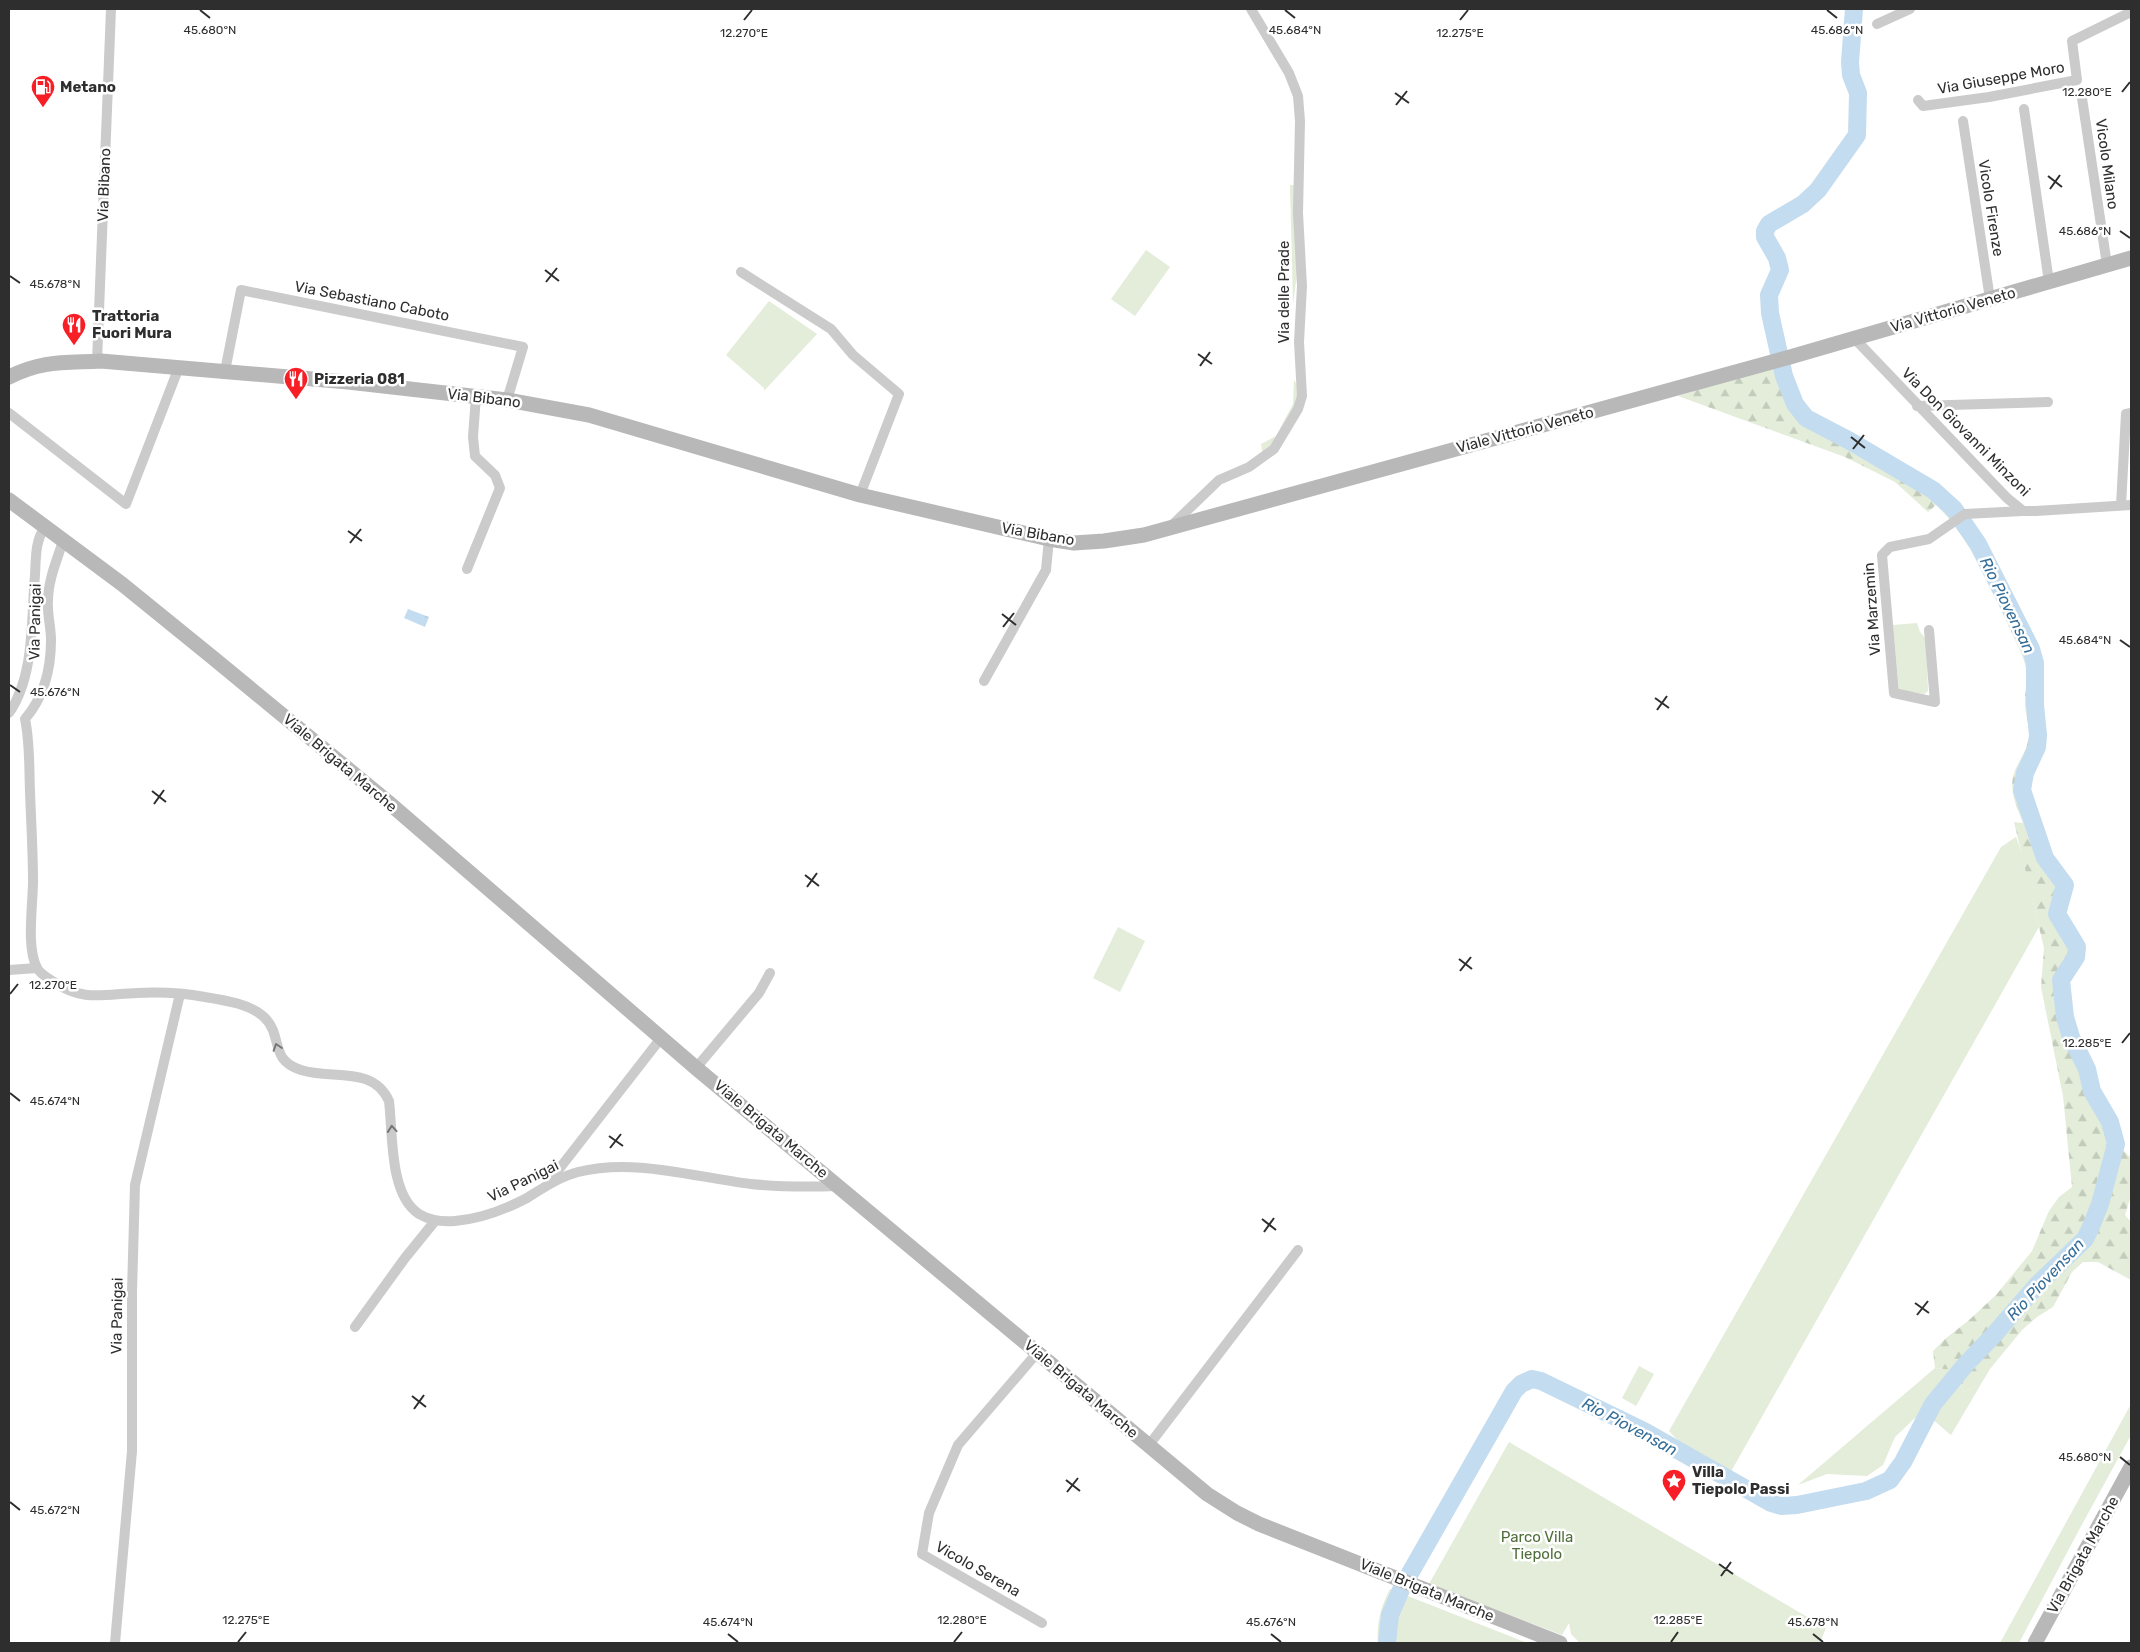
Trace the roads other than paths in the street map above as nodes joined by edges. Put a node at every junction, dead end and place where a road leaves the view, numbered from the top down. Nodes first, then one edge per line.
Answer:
1 (111, 9) edge
2 (1251, 9) edge
3 (1910, 9) edge
4 (2131, 12) edge
5 (1878, 24) dead end
6 (2082, 98) dead end
7 (1918, 100) dead end
8 (2024, 109) dead end
9 (1963, 121) dead end
10 (2131, 258) edge
11 (2107, 265) junction
12 (741, 272) dead end
13 (2049, 282) junction
14 (1990, 299) junction
15 (1854, 338) junction
16 (97, 361) junction
17 (1775, 361) joint
18 (179, 367) junction
19 (225, 372) junction
20 (9, 377) edge
21 (476, 396) junction
22 (507, 400) junction
23 (2048, 402) dead end
24 (1917, 406) junction
25 (9, 413) edge
26 (2131, 414) edge
27 (860, 495) junction
28 (9, 500) edge
29 (1275, 500) joint
30 (2126, 505) edge
31 (2023, 511) junction
32 (45, 527) junction
33 (1170, 528) junction
34 (1049, 539) junction
35 (63, 541) junction
36 (468, 569) dead end
37 (1929, 630) dead end
38 (984, 681) dead end
39 (11, 710) edge
40 (25, 719) junction
41 (37, 968) junction
42 (9, 970) edge
43 (770, 973) dead end
44 (180, 994) junction
45 (661, 1038) junction
46 (696, 1068) junction
47 (556, 1177) dead end
48 (839, 1186) junction
49 (435, 1221) junction
50 (1298, 1250) dead end
51 (355, 1327) dead end
52 (1037, 1353) junction
53 (1149, 1445) junction
54 (2131, 1467) edge
55 (1042, 1623) dead end
56 (115, 1643) edge
57 (1556, 1643) edge
58 (2035, 1643) edge

1 - 16 street, Via Bibano
2 - 33 street, Via delle Prade
3 - 5 street
4 - 7 street, Via Giuseppe Moro
6 - 11 street, Vicolo Milano
8 - 13 street
9 - 14 street, Vicolo Firenze
10 - 11 street, Via Vittorio Veneto
11 - 13 street, Via Vittorio Veneto
12 - 27 street
13 - 14 street, Via Vittorio Veneto
14 - 15 street, Via Vittorio Veneto
15 - 17 street, Via Vittorio Veneto
15 - 24 street, Via Don Giovanni Minzoni
16 - 18 street, Via Bibano
16 - 20 street, Via Bibano
17 - 29 street, Viale Vittorio Veneto
18 - 19 street, Via Bibano
18 - 25 street
19 - 21 street, Via Bibano
19 - 22 street, Via Sebastiano Caboto
21 - 22 street, Via Bibano
21 - 36 street
22 - 27 street, Via Bibano
23 - 24 street
24 - 31 street, Via Don Giovanni Minzoni
26 - 30 street
27 - 34 street, Via Bibano
28 - 32 street, Viale Brigata Marche
29 - 33 street, Via Bibano
30 - 31 street, Via Don Giovanni Minzoni
31 - 37 street, Via Marzemin
32 - 35 street, Viale Brigata Marche
32 - 39 street
33 - 34 street, Via Bibano
34 - 38 street
35 - 40 street, Via Panigai
35 - 45 street, Viale Brigata Marche
39 - 40 street
40 - 41 street
41 - 42 street
41 - 44 street, Via Panigai
43 - 46 street
49 -> 44 street, Via Panigai
44 - 56 street, Via Panigai
45 - 46 street, Viale Brigata Marche
45 - 47 street
46 - 48 street, Viale Brigata Marche
48 - 49 street, Via Panigai
48 - 52 street, Viale Brigata Marche
49 - 51 street
50 - 53 street
52 - 53 street, Viale Brigata Marche
52 - 55 street, Vicolo Serena
53 - 57 street, Viale Brigata Marche
54 - 58 street, Via Brigata Marche

